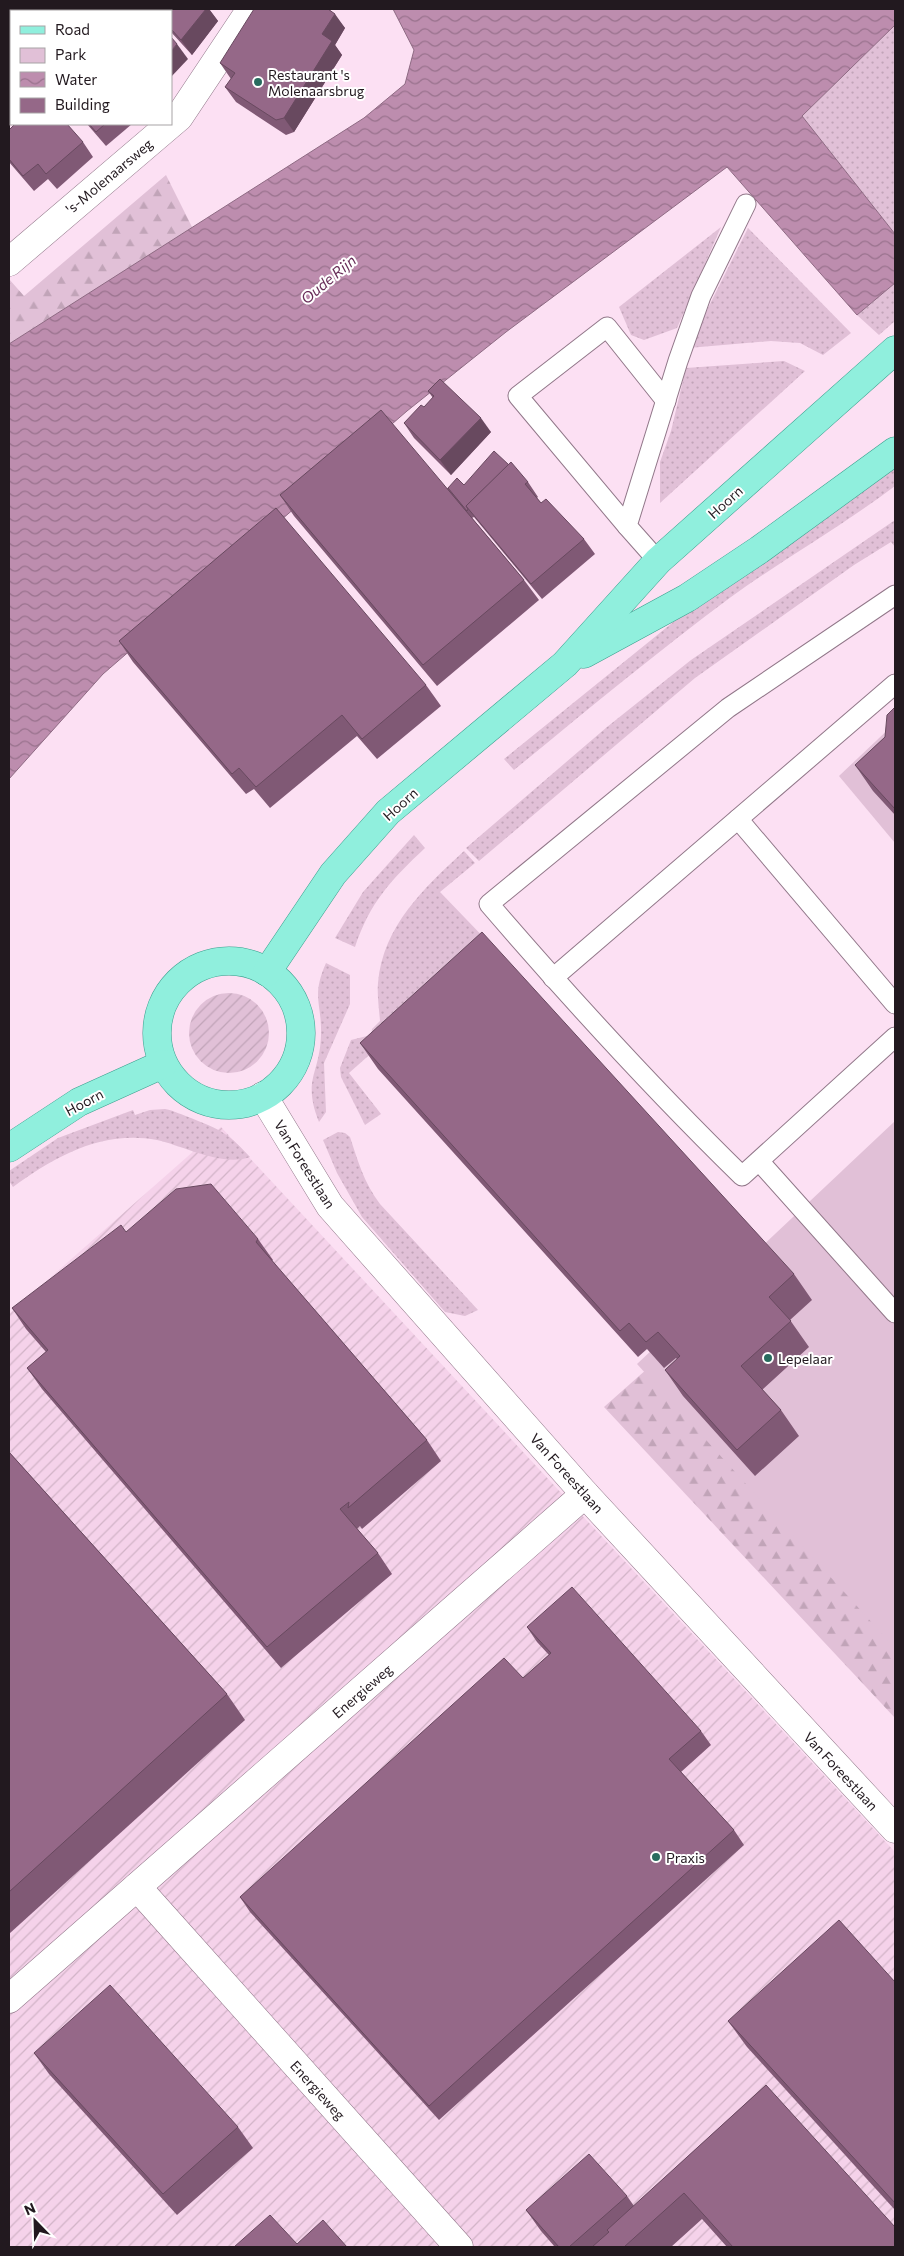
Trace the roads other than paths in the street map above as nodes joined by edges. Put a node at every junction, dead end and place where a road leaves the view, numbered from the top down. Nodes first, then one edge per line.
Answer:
1 (252, 9) edge
2 (172, 123) edge
3 (170, 125) edge
4 (746, 204) dead end
5 (9, 262) edge
6 (895, 350) edge
7 (666, 402) junction
8 (895, 451) edge
9 (627, 526) junction
10 (658, 561) junction
11 (895, 594) edge
12 (565, 664) junction
13 (895, 684) edge
14 (738, 819) junction
15 (267, 972) junction
16 (553, 978) junction
17 (895, 1004) edge
18 (895, 1037) edge
19 (163, 1064) junction
20 (263, 1096) junction
21 (9, 1148) edge
22 (759, 1161) junction
23 (895, 1313) edge
24 (586, 1494) junction
25 (895, 1829) edge
26 (137, 1887) junction
27 (9, 1999) edge
28 (459, 2247) edge

1 - 2 street, 's-Molenaarsweg
3 - 5 street, 's-Molenaarsweg
4 - 7 lane
6 - 10 main road, Hoorn
7 - 9 lane
7 - 9 lane
8 - 12 main road, Hoorn
9 - 10 lane
10 - 12 main road, Hoorn
11 - 16 lane
12 - 15 main road, Hoorn
13 - 14 lane
14 - 16 lane
14 - 17 lane
15 - 19 main road
15 - 20 main road
16 - 22 lane
18 - 22 lane
19 - 20 main road
19 - 21 main road, Hoorn
20 - 24 street, Van Foreestlaan
22 - 23 lane
24 - 25 street, Van Foreestlaan
24 - 26 street, Energieweg
26 - 27 street, Energieweg
26 - 28 street, Energieweg

